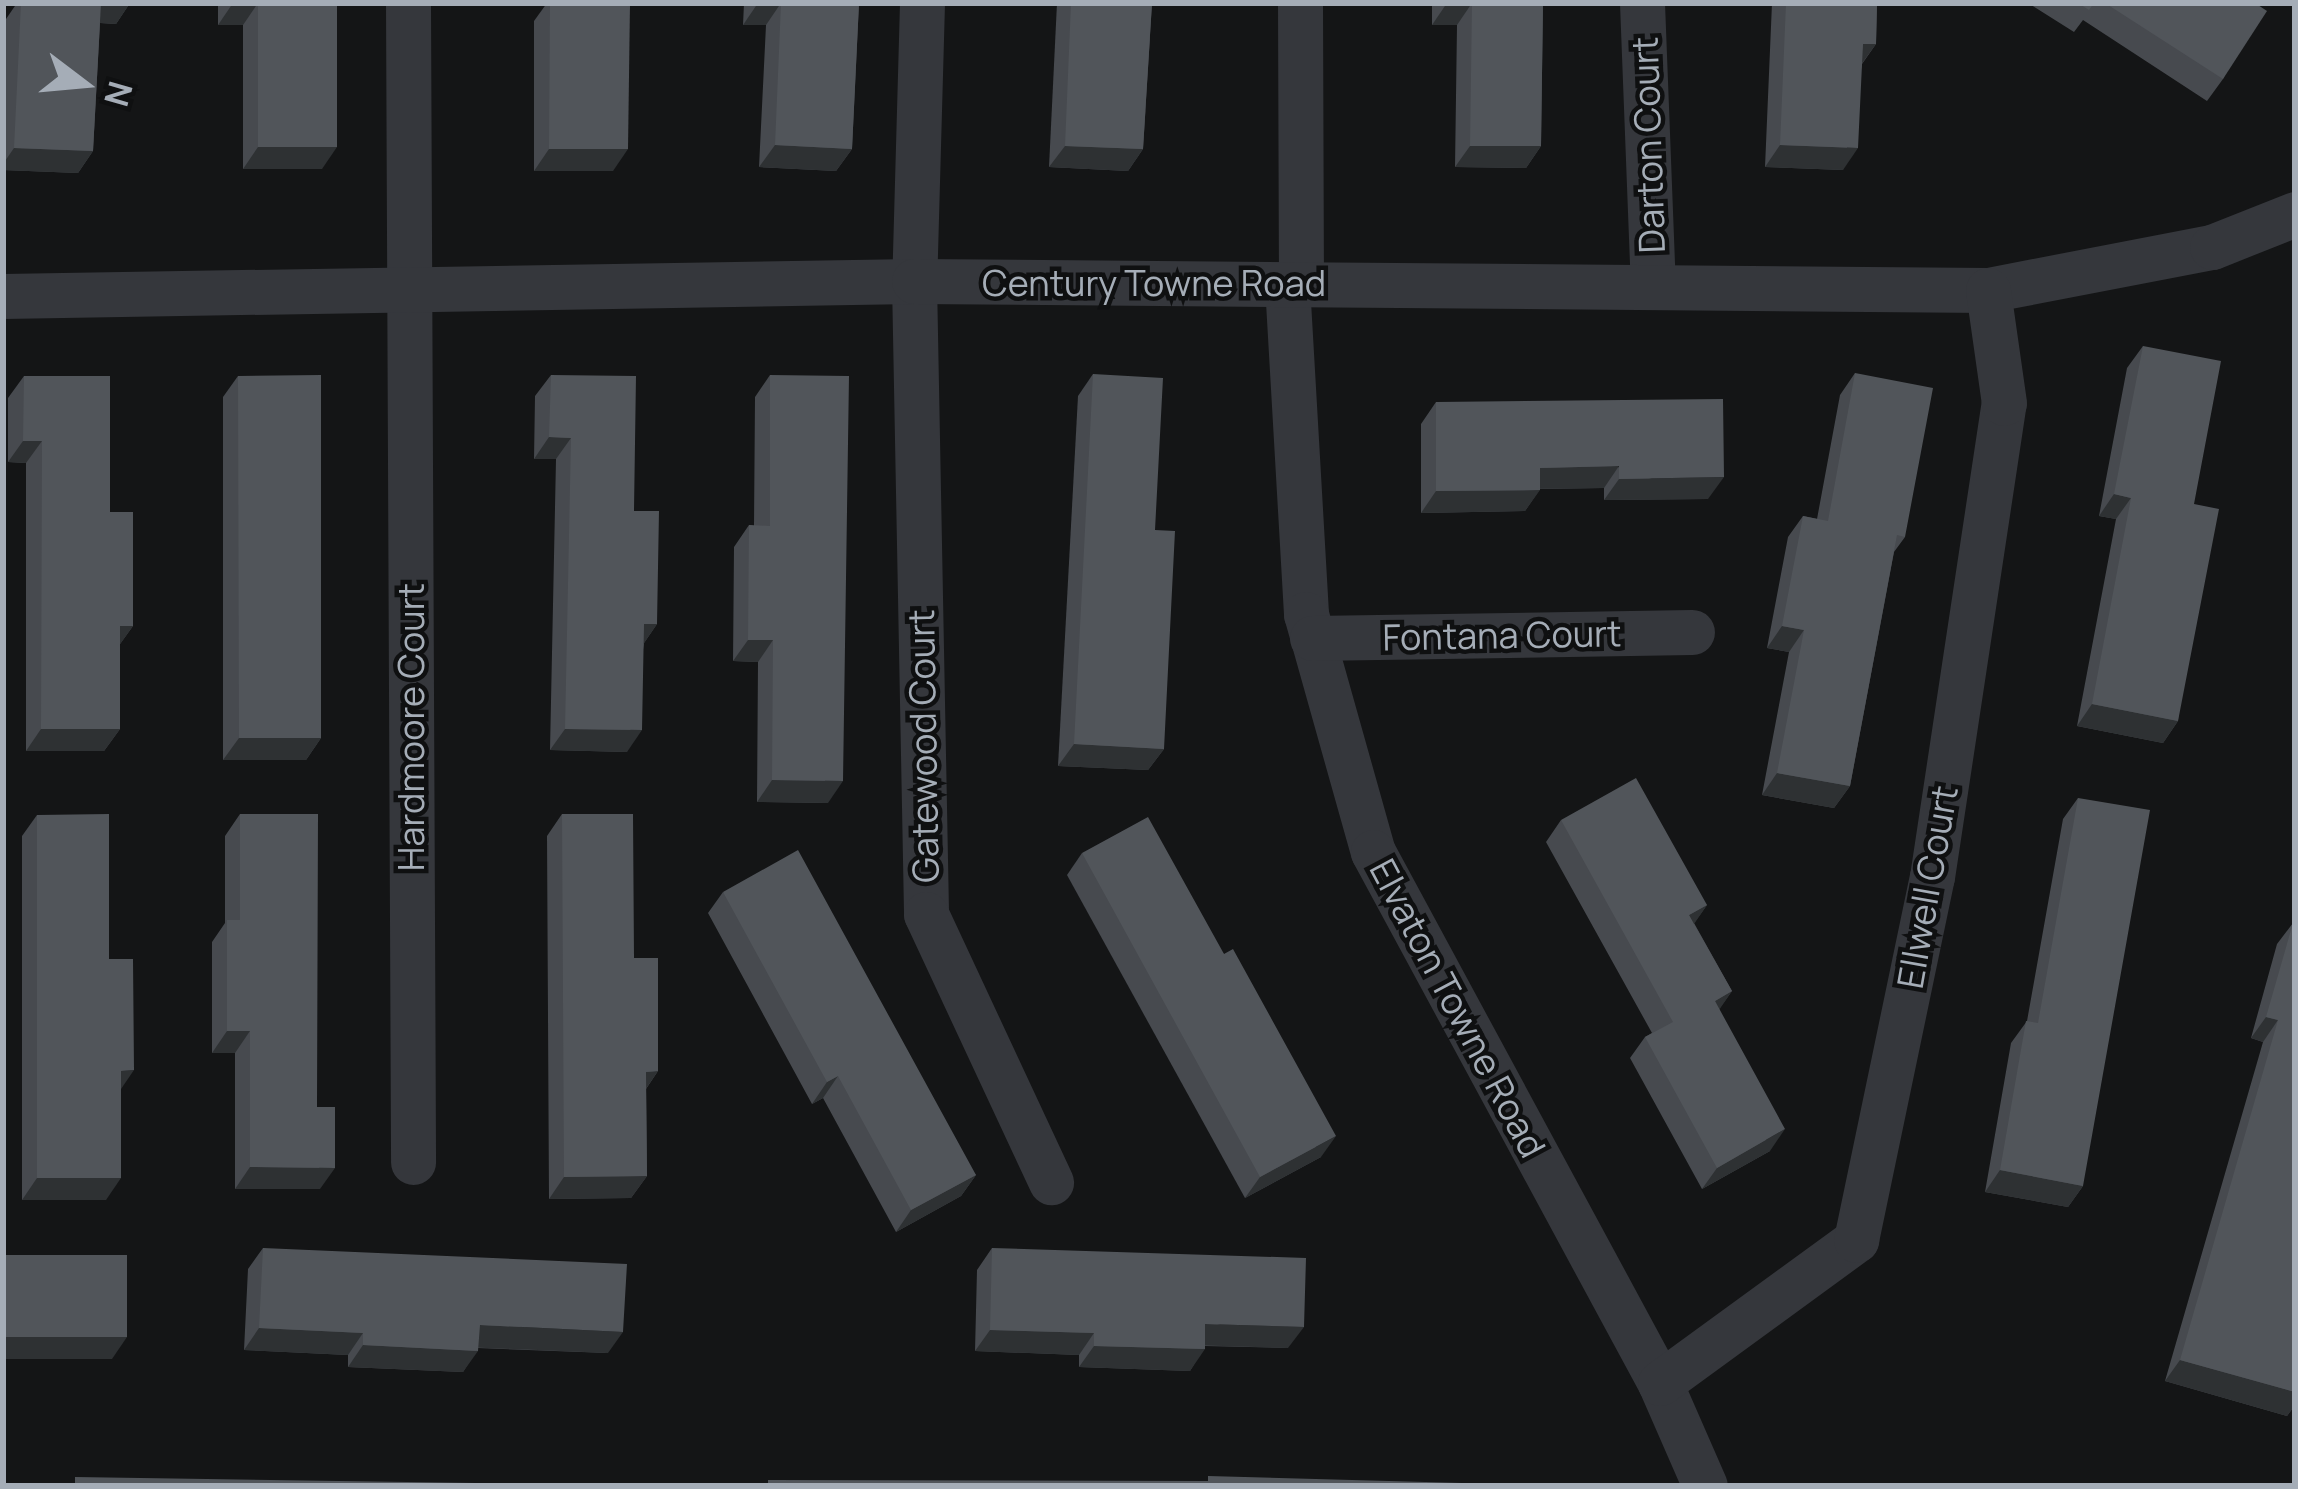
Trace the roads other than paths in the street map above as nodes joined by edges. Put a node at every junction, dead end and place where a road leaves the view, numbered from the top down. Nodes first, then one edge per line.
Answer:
1 (408, 3) edge
2 (922, 3) edge
3 (1300, 3) edge
4 (1642, 3) edge
5 (2295, 214) edge
6 (914, 281) junction
7 (1294, 284) junction
8 (1653, 286) junction
9 (1988, 290) junction
10 (408, 291) junction
11 (3, 296) edge
12 (1692, 632) dead end
13 (1312, 638) junction
14 (413, 1162) dead end
15 (1051, 1182) dead end
16 (1660, 1383) junction
17 (1706, 1486) edge

1 - 10 street, Hardmoore Court
2 - 6 street, Gatewood Court
3 - 7 street
4 - 8 street, Darton Court
5 - 9 street, Century Towne Road
6 - 7 street, Century Towne Road
6 - 10 street, Century Towne Road
6 - 15 street, Gatewood Court
7 - 8 street, Century Towne Road
7 - 13 street, Elvaton Towne Road
8 - 9 street, Century Towne Road
9 - 16 street, Ellwell Court
10 - 11 street, Century Towne Road
10 - 14 street, Hardmoore Court
12 - 13 street, Fontana Court
13 - 16 street, Elvaton Towne Road
16 - 17 street, Elvaton Towne Road

